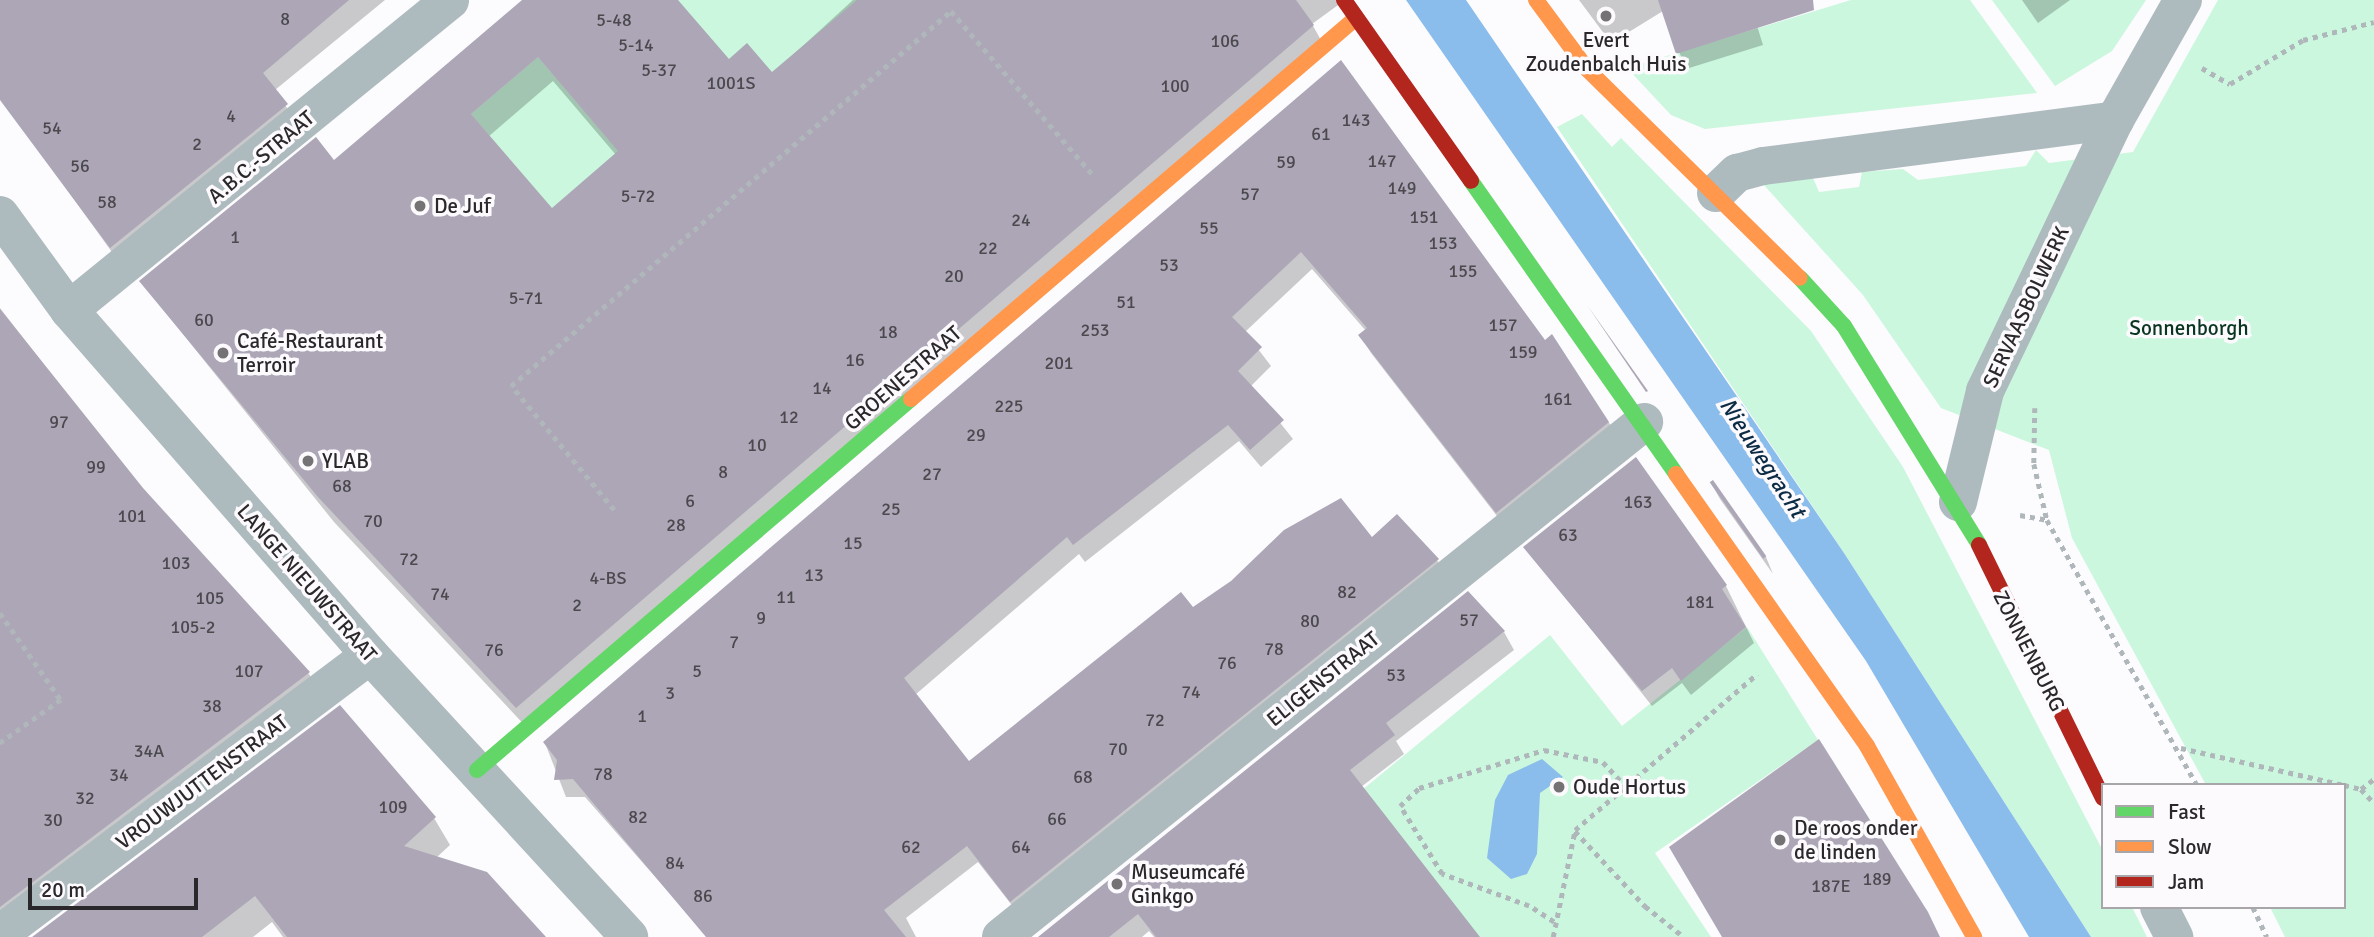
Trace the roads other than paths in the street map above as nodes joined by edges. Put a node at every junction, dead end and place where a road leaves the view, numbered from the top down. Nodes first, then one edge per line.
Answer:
1 (450, 0) edge
2 (1344, 0) edge
3 (1536, 0) edge
4 (2183, 0) edge
5 (1356, 18) junction
6 (2115, 120) junction
7 (1716, 192) junction
8 (0, 215) edge
9 (69, 310) junction
10 (1644, 422) junction
11 (1958, 502) junction
12 (370, 655) junction
13 (477, 770) junction
14 (2101, 794) edge
15 (2160, 909) edge
16 (0, 934) edge
17 (629, 937) edge
18 (1001, 937) edge
19 (1974, 937) edge
20 (2174, 937) edge

1 - 9 street, A.B.C.-STRAAT
2 - 5 street
3 - 7 street
4 - 6 street, SERVAASBOLWERK
5 - 10 street
5 - 13 street, GROENESTRAAT
6 - 7 street
6 - 11 street, SERVAASBOLWERK
7 - 11 street
8 - 9 street, LANGE NIEUWSTRAAT
9 - 12 street, LANGE NIEUWSTRAAT
10 - 18 street, ELIGENSTRAAT
10 - 19 street
11 - 14 street, ZONNENBURG
12 - 13 street, LANGE NIEUWSTRAAT
12 - 16 street, VROUWJUTTENSTRAAT
13 - 17 street, LANGE NIEUWSTRAAT
15 - 20 street

